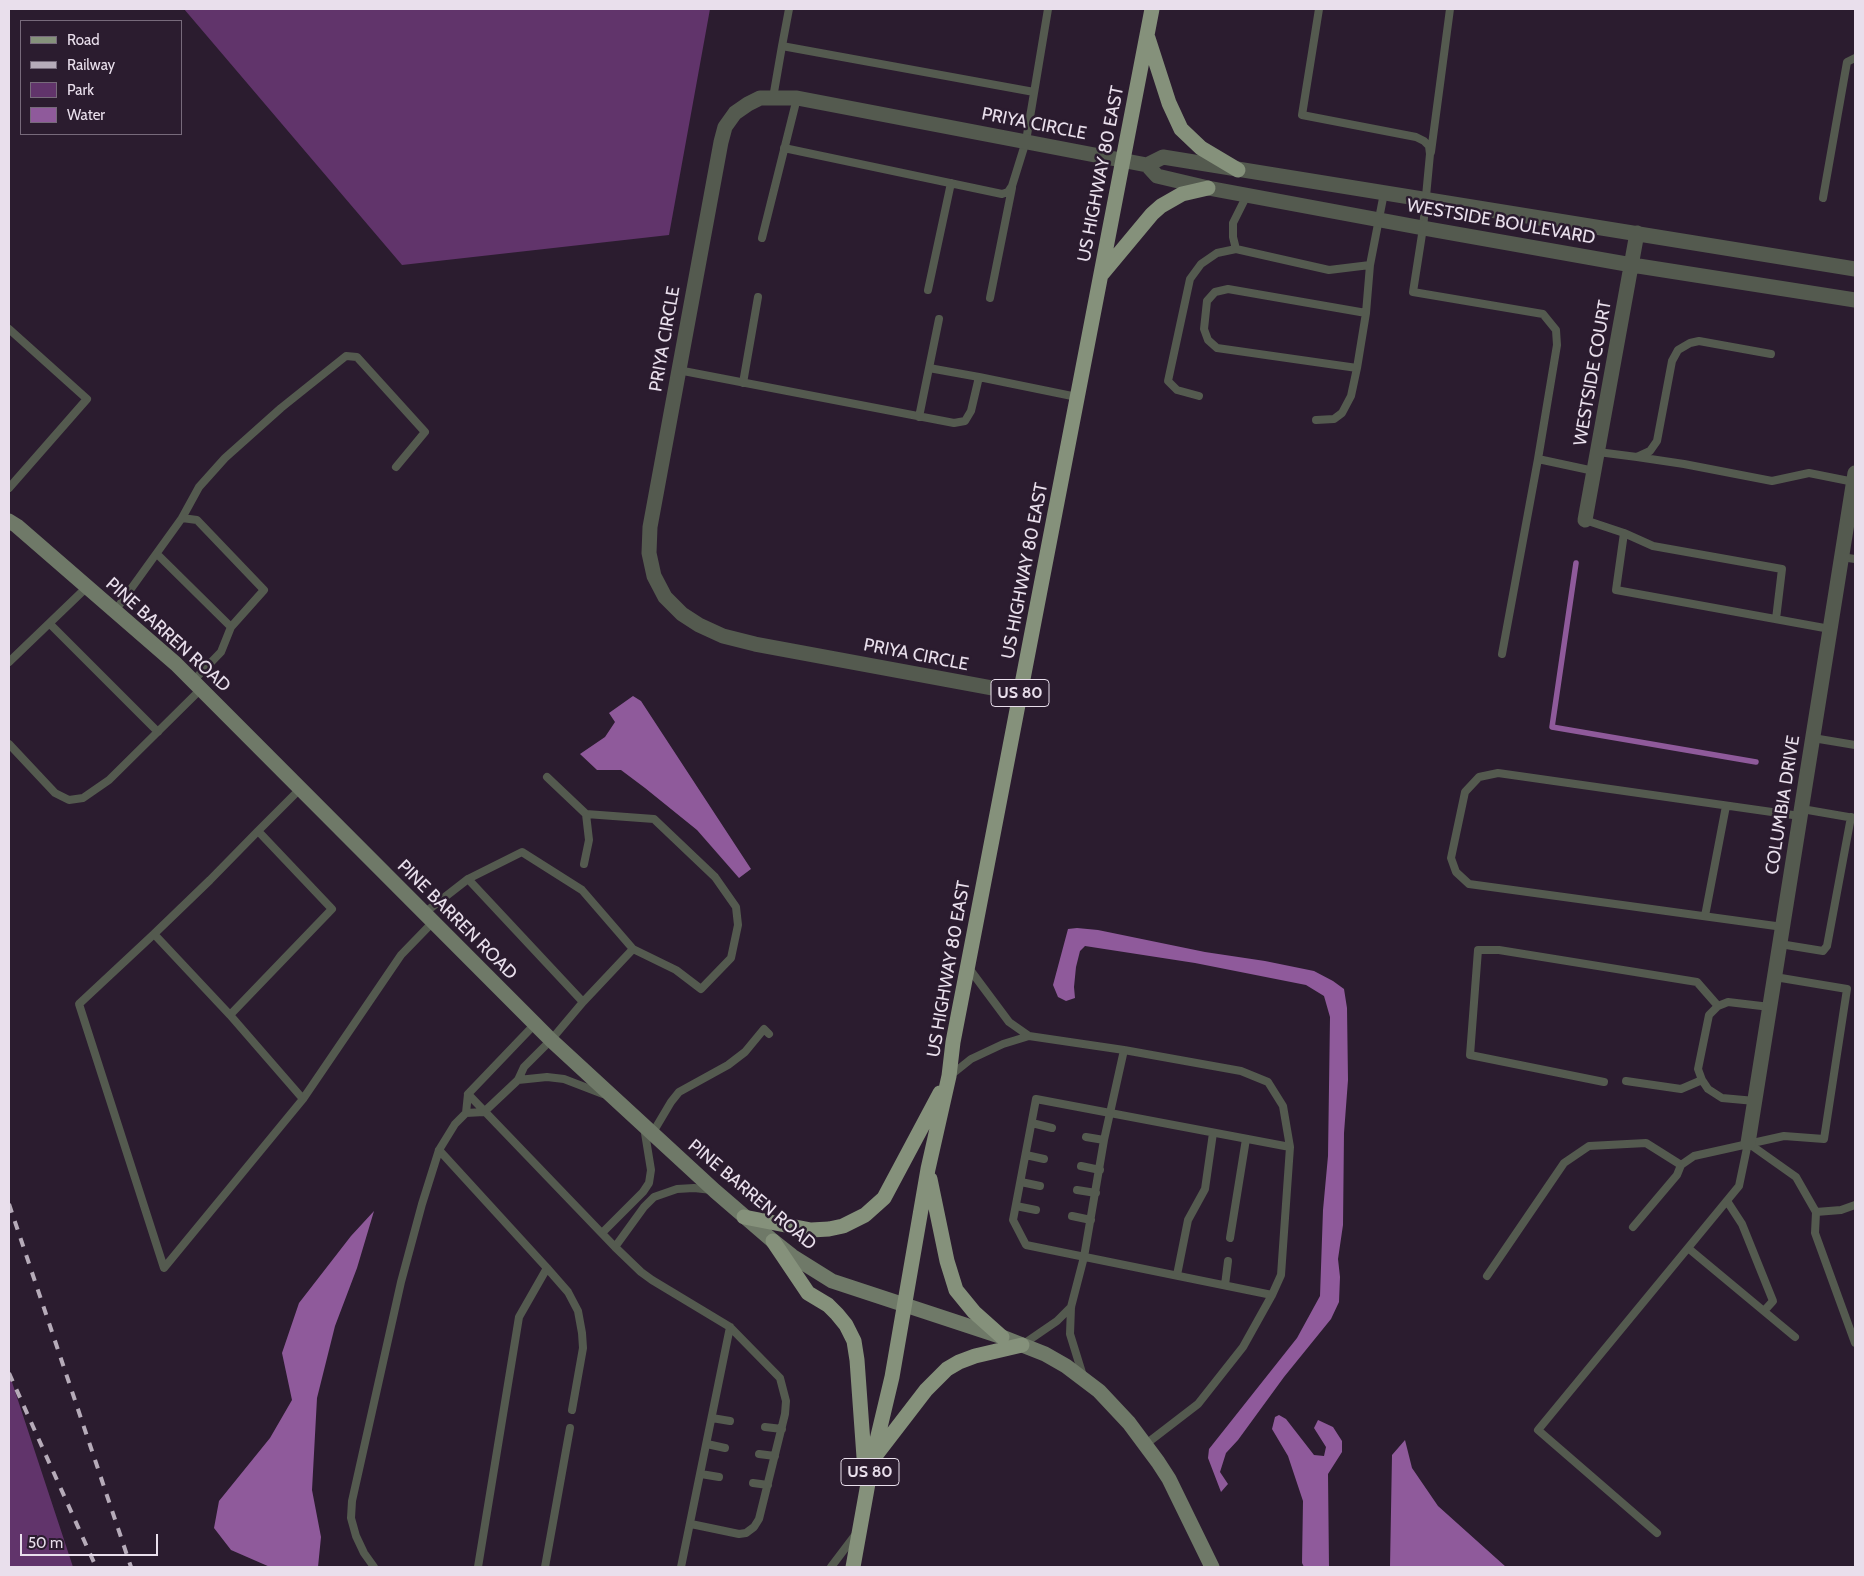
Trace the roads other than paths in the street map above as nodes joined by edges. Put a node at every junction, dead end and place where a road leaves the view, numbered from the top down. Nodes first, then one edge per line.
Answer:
1 (789, 9) edge
2 (1048, 9) edge
3 (1152, 9) edge
4 (1320, 9) edge
5 (1450, 9) edge
6 (1147, 36) junction
7 (782, 46) junction
8 (1855, 58) edge
9 (1034, 92) junction
10 (773, 98) junction
11 (797, 98) junction
12 (1026, 141) junction
13 (784, 148) junction
14 (1430, 154) junction
15 (1123, 160) junction
16 (1147, 165) junction
17 (1238, 170) junction
18 (951, 183) junction
19 (1012, 186) junction
20 (1208, 188) junction
21 (1384, 193) junction
22 (1247, 195) junction
23 (1823, 198) dead end
24 (1426, 199) junction
25 (1379, 219) junction
26 (1423, 228) junction
27 (1638, 233) junction
28 (762, 238) dead end
29 (1236, 249) junction
30 (1632, 264) junction
31 (1370, 265) junction
32 (1855, 269) edge
33 (1100, 276) junction
34 (928, 290) dead end
35 (758, 297) dead end
36 (990, 298) dead end
37 (1855, 300) edge
38 (1366, 313) junction
39 (939, 318) dead end
40 (9, 330) edge
41 (1771, 354) dead end
42 (929, 368) junction
43 (1357, 368) junction
44 (678, 370) junction
45 (979, 377) junction
46 (743, 383) junction
47 (1200, 396) dead end
48 (1077, 398) junction
49 (919, 417) junction
50 (1316, 420) dead end
51 (1598, 452) junction
52 (1637, 458) junction
53 (1538, 459) junction
54 (396, 467) dead end
55 (1594, 470) junction
56 (1854, 477) edge
57 (9, 488) edge
58 (182, 518) junction
59 (1585, 520) joint
60 (9, 521) edge
61 (1624, 533) junction
62 (157, 554) junction
63 (1848, 558) edge
64 (87, 587) junction
65 (115, 611) junction
66 (1776, 619) junction
67 (50, 624) junction
68 (231, 627) junction
69 (1830, 629) junction
70 (1502, 654) dead end
71 (9, 662) edge
72 (197, 685) junction
73 (1020, 693) junction
74 (158, 732) junction
75 (1813, 738) junction
76 (9, 744) edge
77 (1855, 745) edge
78 (547, 776) dead end
79 (300, 789) junction
80 (1726, 806) junction
81 (1801, 813) junction
82 (586, 814) junction
83 (1853, 818) edge
84 (258, 831) junction
85 (584, 864) dead end
86 (468, 879) junction
87 (1705, 916) junction
88 (428, 918) junction
89 (1783, 927) junction
90 (154, 934) junction
91 (1780, 944) junction
92 (633, 949) junction
93 (968, 967) junction
94 (1775, 977) junction
95 (1851, 990) edge
96 (583, 1002) junction
97 (1718, 1006) junction
98 (1770, 1007) junction
99 (230, 1015) junction
100 (535, 1024) junction
101 (769, 1034) dead end
102 (1028, 1036) junction
103 (551, 1040) junction
104 (1124, 1050) junction
105 (949, 1076) junction
106 (518, 1080) junction
107 (1702, 1080) junction
108 (1626, 1081) dead end
109 (1604, 1082) dead end
110 (468, 1094) junction
111 (303, 1098) junction
112 (615, 1099) junction
113 (1755, 1101) junction
114 (484, 1112) junction
115 (466, 1113) junction
116 (1110, 1114) junction
117 (1032, 1123) junction
118 (1052, 1128) dead end
119 (648, 1130) junction
120 (1213, 1133) junction
121 (1086, 1137) dead end
122 (1246, 1139) junction
123 (1104, 1140) junction
124 (1748, 1143) junction
125 (1290, 1148) junction
126 (440, 1150) junction
127 (1026, 1155) junction
128 (1044, 1159) dead end
129 (1681, 1165) junction
130 (1081, 1166) dead end
131 (928, 1169) junction
132 (1100, 1170) junction
133 (1021, 1182) junction
134 (1040, 1186) dead end
135 (1077, 1190) dead end
136 (715, 1191) junction
137 (1096, 1194) junction
138 (1727, 1201) junction
139 (1016, 1206) junction
140 (1855, 1206) edge
141 (1036, 1210) dead end
142 (1816, 1212) junction
143 (1072, 1216) dead end
144 (744, 1217) junction
145 (1091, 1220) junction
146 (1634, 1227) dead end
147 (602, 1233) junction
148 (1230, 1238) dead end
149 (772, 1241) junction
150 (615, 1247) junction
151 (1688, 1248) junction
152 (1084, 1257) junction
153 (1228, 1261) dead end
154 (547, 1268) junction
155 (1177, 1276) junction
156 (1487, 1276) dead end
157 (1225, 1285) junction
158 (1272, 1295) junction
159 (905, 1305) junction
160 (1071, 1307) junction
161 (1764, 1311) junction
162 (730, 1327) junction
163 (1796, 1337) dead end
164 (1002, 1338) junction
165 (1855, 1343) edge
166 (1022, 1345) junction
167 (1083, 1377) junction
168 (572, 1410) dead end
169 (712, 1418) junction
170 (730, 1421) dead end
171 (765, 1427) dead end
172 (570, 1428) dead end
173 (782, 1429) junction
174 (707, 1444) junction
175 (1146, 1444) junction
176 (725, 1448) dead end
177 (759, 1454) dead end
178 (775, 1456) junction
179 (872, 1460) junction
180 (701, 1474) junction
181 (719, 1477) dead end
182 (753, 1483) dead end
183 (768, 1485) junction
184 (867, 1492) junction
185 (691, 1524) junction
186 (860, 1529) junction
187 (1657, 1533) dead end
188 (374, 1567) edge
189 (478, 1567) edge
190 (545, 1567) edge
191 (682, 1567) edge
192 (831, 1567) edge
193 (853, 1567) edge
194 (1212, 1567) edge

1 - 7 lane
2 - 9 lane
3 - 6 main road, US HIGHWAY 80 EAST / US 80
4 - 14 lane
5 - 14 lane
6 - 15 main road, US HIGHWAY 80 EAST / US 80
6 - 17 main road
7 - 9 lane
7 - 10 lane
8 - 23 lane
9 - 12 lane
10 - 11 street, PRIYA CIRCLE
10 - 44 street, PRIYA CIRCLE
11 - 12 street, PRIYA CIRCLE
11 - 13 lane
12 - 15 street, PRIYA CIRCLE
12 - 19 lane
13 - 18 lane
13 - 28 lane
14 - 24 lane
15 - 16 street, WESTSIDE BOULEVARD
15 - 33 main road, US HIGHWAY 80 EAST / US 80
16 - 17 street, WESTSIDE BOULEVARD
16 - 20 street, WESTSIDE BOULEVARD
17 - 21 street, WESTSIDE BOULEVARD
18 - 19 lane
18 - 34 lane
19 - 36 lane
20 - 22 street, WESTSIDE BOULEVARD
20 - 33 main road
21 - 24 street, WESTSIDE BOULEVARD
21 - 25 lane
22 - 25 street, WESTSIDE BOULEVARD
22 - 29 lane
24 - 26 lane
24 - 27 street, WESTSIDE BOULEVARD
25 - 26 street, WESTSIDE BOULEVARD
25 - 31 lane
26 - 30 street, WESTSIDE BOULEVARD
26 - 53 lane
27 - 30 street, WESTSIDE COURT
27 - 32 street, WESTSIDE BOULEVARD
29 - 31 lane
29 - 47 lane
30 - 37 street, WESTSIDE BOULEVARD
30 - 51 street, WESTSIDE COURT
31 - 38 lane
33 - 48 main road, US HIGHWAY 80 EAST / US 80
35 - 46 lane
38 - 43 lane
38 - 43 lane
39 - 42 lane
40 - 57 lane
41 - 52 lane
42 - 45 lane
42 - 49 lane
43 - 50 lane
44 - 46 lane
44 - 73 street, PRIYA CIRCLE
45 - 48 lane
45 - 49 lane
46 - 49 lane
48 - 73 main road, US HIGHWAY 80 EAST / US 80
51 - 52 lane
51 - 55 street, WESTSIDE COURT
52 - 56 lane
53 - 55 lane
53 - 70 lane
54 - 58 lane
55 - 59 street, WESTSIDE COURT
56 - 63 street, COLUMBIA DRIVE
58 - 62 lane
58 - 68 lane
59 - 61 lane
60 - 64 main road, PINE BARREN ROAD
61 - 66 lane
61 - 66 lane
62 - 65 lane
62 - 68 lane
63 - 69 street, COLUMBIA DRIVE
64 - 65 main road, PINE BARREN ROAD
64 - 67 lane
65 - 72 main road, PINE BARREN ROAD
66 - 69 lane
67 - 71 lane
67 - 74 lane
68 - 72 lane
69 - 75 street, COLUMBIA DRIVE
72 - 74 lane
72 - 79 main road, PINE BARREN ROAD
73 - 93 main road, US HIGHWAY 80 EAST / US 80
74 - 76 lane
75 - 77 lane
75 - 81 street, COLUMBIA DRIVE
78 - 82 lane
79 - 84 lane
79 - 88 main road, PINE BARREN ROAD
80 - 81 lane
80 - 87 lane
80 - 87 lane
81 - 83 lane
81 - 89 street, COLUMBIA DRIVE
82 - 85 lane
82 - 92 lane
83 - 91 lane
84 - 90 lane
84 - 99 lane
86 - 88 lane
86 - 92 lane
86 - 96 lane
87 - 89 lane
88 - 100 main road, PINE BARREN ROAD
88 - 111 lane
89 - 91 street, COLUMBIA DRIVE
90 - 99 lane
90 - 111 lane
91 - 94 street, COLUMBIA DRIVE
92 - 96 lane
93 - 102 lane
93 - 105 main road, US HIGHWAY 80 EAST / US 80
94 - 95 lane
94 - 98 street, COLUMBIA DRIVE
95 - 124 lane
96 - 103 lane
97 - 98 lane
97 - 107 lane
97 - 109 lane
98 - 113 street, COLUMBIA DRIVE
99 - 111 lane
100 - 103 main road, PINE BARREN ROAD
100 - 110 lane
101 - 119 lane
102 - 104 lane
102 - 105 lane
103 - 106 lane
103 - 112 main road, PINE BARREN ROAD
104 - 116 lane
104 - 125 lane
105 - 131 main road, US HIGHWAY 80 EAST / US 80
105 - 144 main road
106 - 112 lane
106 - 114 lane
107 - 108 lane
107 - 113 lane
110 - 114 lane
110 - 115 lane
112 - 119 main road, PINE BARREN ROAD
113 - 124 street, COLUMBIA DRIVE
114 - 115 lane
114 - 147 lane
115 - 126 lane
116 - 117 lane
116 - 120 lane
116 - 123 lane
117 - 118 lane
117 - 127 lane
119 - 136 main road, PINE BARREN ROAD
119 - 147 lane
120 - 122 lane
120 - 155 lane
121 - 123 lane
122 - 125 lane
122 - 148 lane
123 - 132 lane
124 - 129 lane
124 - 138 lane
124 - 142 lane
125 - 158 lane
126 - 154 lane
126 - 188 lane
127 - 128 lane
127 - 133 lane
129 - 146 lane
129 - 156 lane
130 - 132 lane
131 - 159 main road, US HIGHWAY 80 EAST / US 80
131 - 164 main road
132 - 137 lane
133 - 134 lane
133 - 139 lane
135 - 137 lane
136 - 144 main road, PINE BARREN ROAD
136 - 150 lane
137 - 145 lane
138 - 151 lane
138 - 161 lane
139 - 141 lane
139 - 152 lane
140 - 142 lane
142 - 165 lane
143 - 145 lane
144 - 149 main road, PINE BARREN ROAD
145 - 152 lane
147 - 150 lane
149 - 159 main road, PINE BARREN ROAD
149 - 184 main road
150 - 162 lane
151 - 161 lane
151 - 187 lane
152 - 155 lane
152 - 160 lane
153 - 157 lane
154 - 168 lane
154 - 189 lane
155 - 157 lane
157 - 158 lane
158 - 175 lane
159 - 164 main road, PINE BARREN ROAD
159 - 179 main road, US HIGHWAY 80 EAST / US 80
160 - 166 lane
160 - 167 lane
161 - 163 lane
162 - 169 lane
162 - 173 lane
164 - 166 main road, PINE BARREN ROAD
166 - 167 main road, PINE BARREN ROAD
166 - 179 main road
167 - 175 main road, PINE BARREN ROAD
169 - 170 lane
169 - 174 lane
171 - 173 lane
172 - 190 lane
173 - 178 lane
174 - 176 lane
174 - 180 lane
175 - 194 main road, PINE BARREN ROAD
177 - 178 lane
178 - 183 lane
179 - 184 main road, US 80
180 - 181 lane
180 - 185 lane
182 - 183 lane
183 - 185 lane
184 - 186 main road, US 80
185 - 191 lane
186 - 192 lane
186 - 193 main road, US 80

